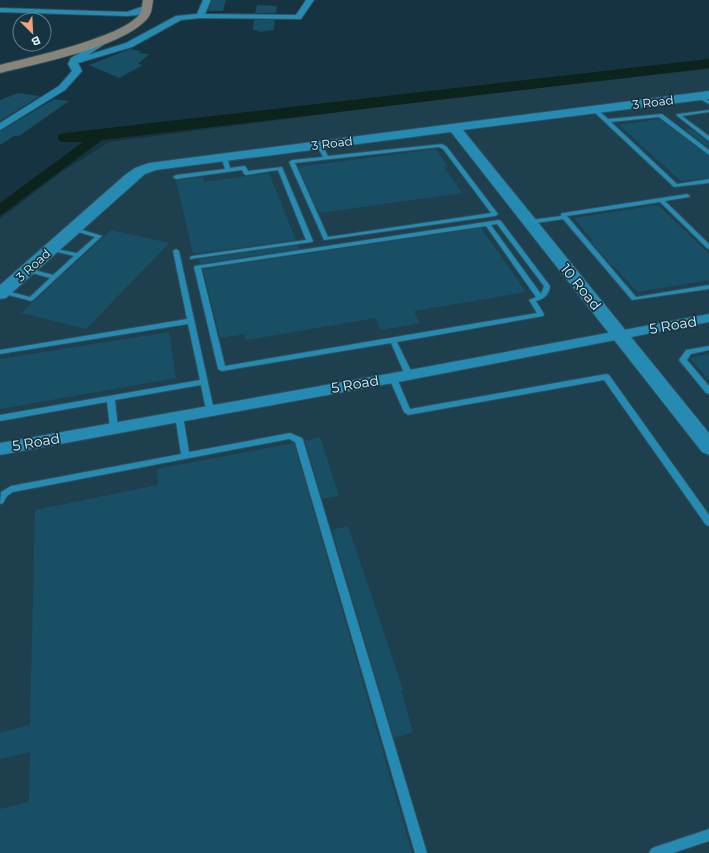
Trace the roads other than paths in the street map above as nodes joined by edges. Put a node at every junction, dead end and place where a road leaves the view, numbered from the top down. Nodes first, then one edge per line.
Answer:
1 (207, 0) edge
2 (310, 0) edge
3 (148, 3) edge
4 (0, 10) edge
5 (127, 14) junction
6 (200, 16) junction
7 (129, 27) junction
8 (117, 33) junction
9 (75, 61) junction
10 (0, 68) edge
11 (706, 98) edge
12 (595, 110) junction
13 (709, 111) edge
14 (607, 121) junction
15 (454, 127) junction
16 (0, 128) edge
17 (386, 136) junction
18 (709, 139) edge
19 (319, 144) junction
20 (394, 149) junction
21 (709, 152) edge
22 (224, 156) junction
23 (326, 158) junction
24 (228, 170) junction
25 (176, 176) dead end
26 (709, 181) edge
27 (687, 196) dead end
28 (661, 200) junction
29 (564, 217) junction
30 (530, 222) junction
31 (487, 224) junction
32 (73, 229) junction
33 (709, 247) edge
34 (51, 249) junction
35 (176, 251) dead end
36 (78, 255) junction
37 (526, 257) junction
38 (192, 258) dead end
39 (513, 260) junction
40 (27, 270) junction
41 (55, 277) junction
42 (709, 287) edge
43 (1, 293) edge
44 (540, 298) junction
45 (709, 318) edge
46 (192, 321) junction
47 (619, 334) junction
48 (393, 340) junction
49 (709, 348) edge
50 (0, 352) edge
51 (410, 375) junction
52 (393, 378) junction
53 (204, 382) junction
54 (709, 391) edge
55 (111, 398) junction
56 (210, 410) junction
57 (179, 416) junction
58 (0, 418) edge
59 (114, 428) junction
60 (709, 447) edge
61 (0, 449) edge
62 (186, 456) junction
63 (0, 501) edge
64 (709, 522) edge
65 (709, 835) edge
66 (421, 853) edge
67 (655, 853) edge

1 - 6 street
2 - 6 street
3 - 5 street
3 - 7 main road
4 - 5 street
5 - 7 street
6 - 9 street
7 - 8 main road
8 - 9 street
8 - 10 main road
9 - 16 street
11 - 12 street, 3 Road
12 - 14 lane
12 - 15 street, 3 Road
13 - 18 lane
14 - 21 lane
14 - 26 lane
15 - 17 street, 3 Road
15 - 30 street, 10 Road
17 - 19 street, 3 Road
17 - 20 lane
19 - 22 street, 3 Road
19 - 23 lane
20 - 23 lane
20 - 23 lane
22 - 24 lane
22 - 32 street, 3 Road
24 - 25 lane
24 - 38 lane
27 - 28 lane
28 - 29 lane
28 - 33 lane
29 - 30 lane
29 - 42 lane
30 - 47 street, 10 Road
31 - 37 lane
31 - 39 lane
31 - 48 lane
32 - 34 street, 3 Road
32 - 36 lane
34 - 36 lane
34 - 40 street, 3 Road
35 - 46 lane
36 - 41 lane
37 - 39 lane
37 - 44 lane
39 - 44 lane
40 - 41 lane
40 - 43 street, 3 Road
41 - 43 lane
44 - 48 lane
45 - 47 street, 5 Road
46 - 50 lane
46 - 53 lane
47 - 51 street, 5 Road
47 - 60 street, 10 Road
48 - 51 lane
49 - 54 lane
51 - 52 street, 5 Road
52 - 56 street, 5 Road
52 - 64 lane
53 - 55 lane
53 - 56 lane
55 - 58 lane
55 - 59 lane
56 - 57 street, 5 Road
57 - 59 street, 5 Road
57 - 62 lane
59 - 61 street, 5 Road
62 - 63 lane
62 - 66 lane
65 - 67 lane

